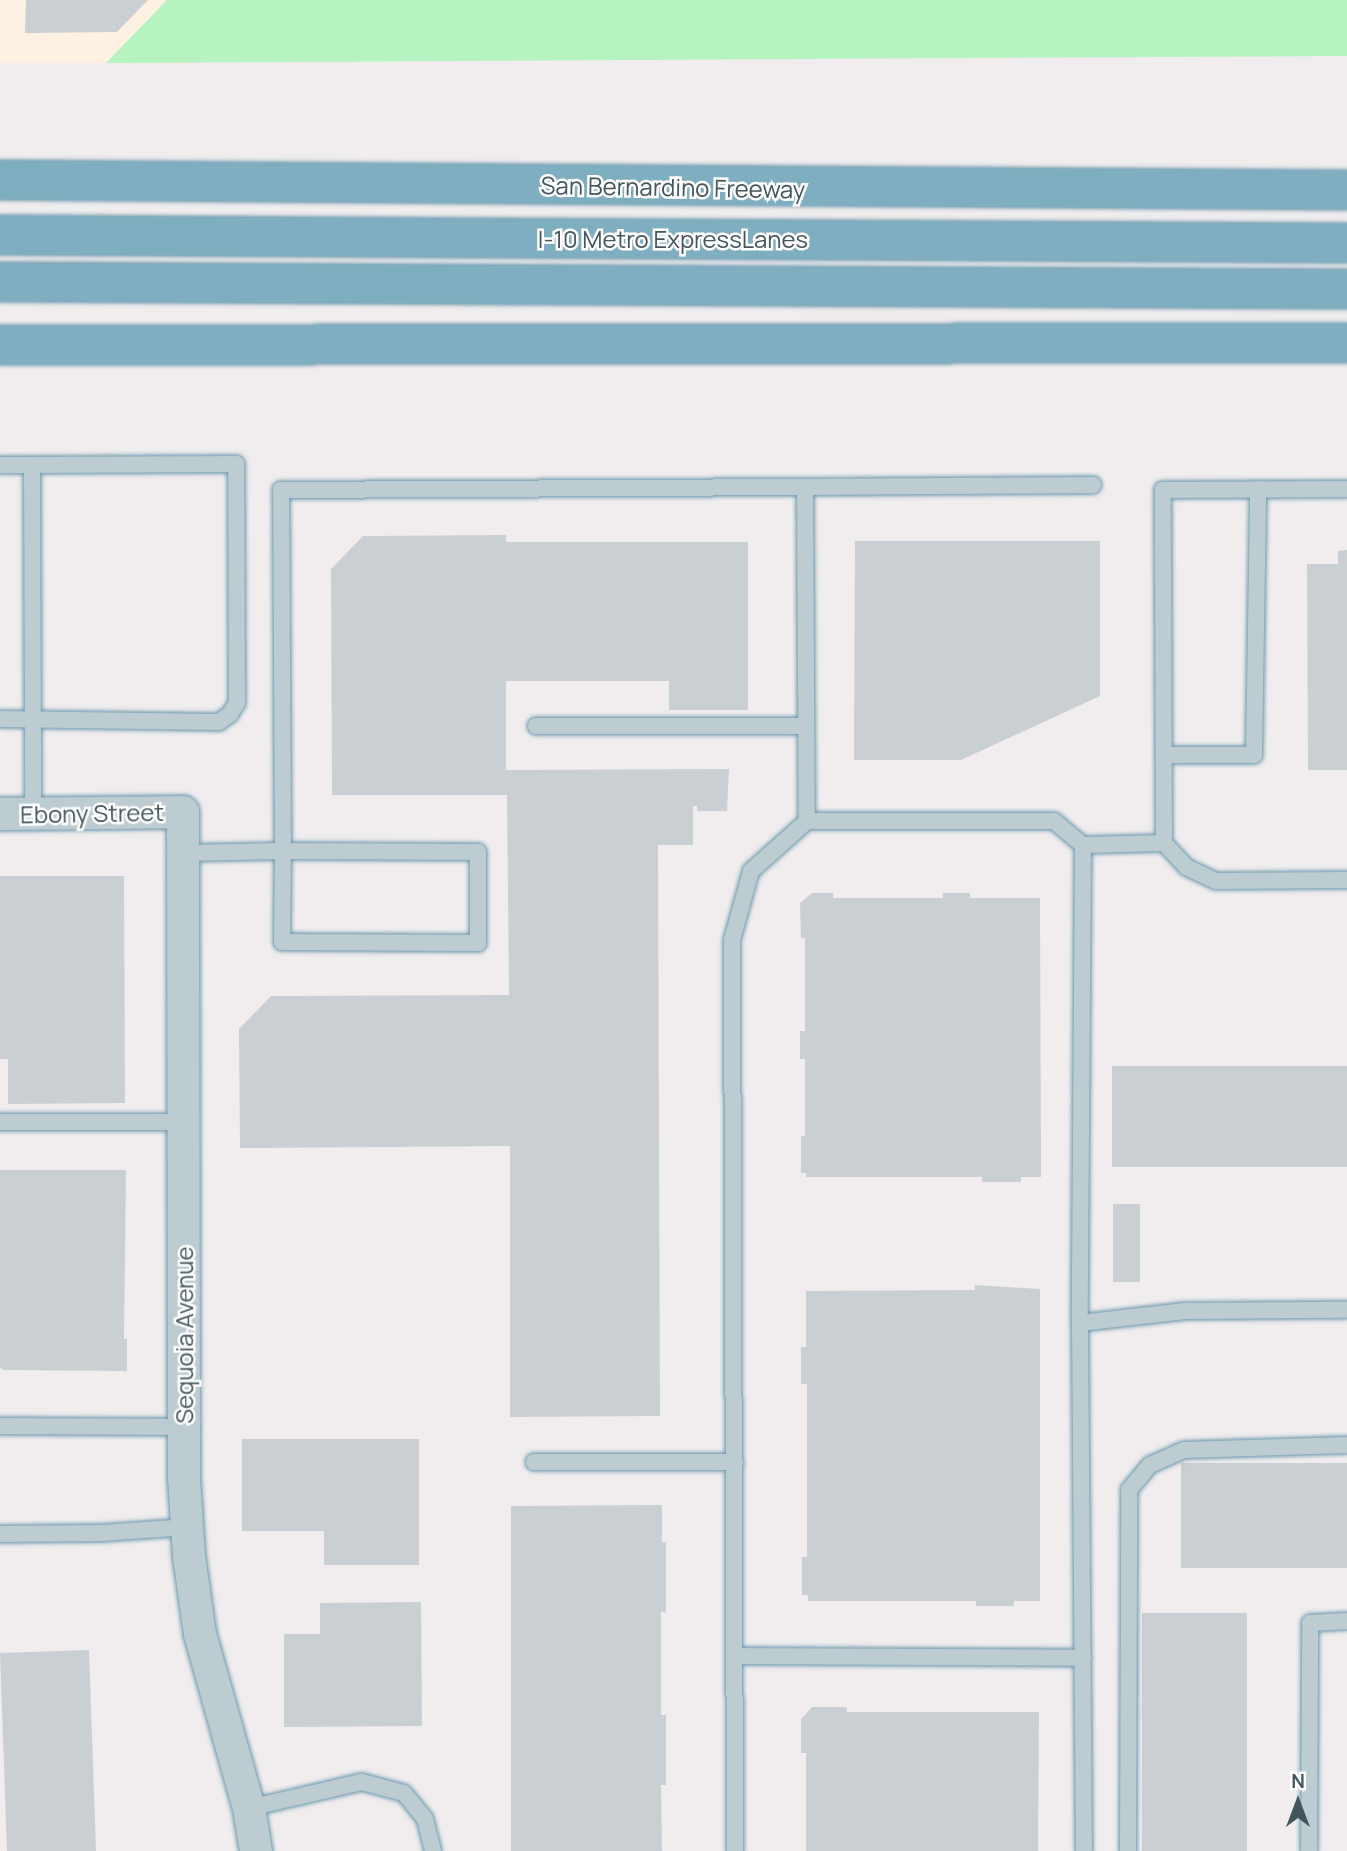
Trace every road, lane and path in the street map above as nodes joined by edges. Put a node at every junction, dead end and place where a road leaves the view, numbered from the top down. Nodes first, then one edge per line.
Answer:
1 (0, 180) edge
2 (1347, 190) edge
3 (0, 235) edge
4 (1347, 243) edge
5 (0, 282) edge
6 (1347, 289) edge
7 (1347, 343) edge
8 (0, 345) edge
9 (0, 465) edge
10 (32, 465) junction
11 (1093, 485) dead end
12 (804, 487) junction
13 (1258, 489) junction
14 (1347, 489) edge
15 (0, 719) edge
16 (33, 720) junction
17 (536, 726) dead end
18 (805, 726) junction
19 (1165, 755) junction
20 (183, 812) joint
21 (33, 813) junction
22 (0, 814) edge
23 (807, 821) junction
24 (1164, 843) junction
25 (1083, 845) junction
26 (283, 851) junction
27 (183, 853) junction
28 (1347, 880) edge
29 (0, 1122) edge
30 (184, 1122) junction
31 (1347, 1310) edge
32 (1080, 1323) junction
33 (0, 1426) edge
34 (184, 1427) junction
35 (1347, 1445) edge
36 (534, 1462) dead end
37 (735, 1462) junction
38 (188, 1527) junction
39 (0, 1535) edge
40 (1347, 1621) edge
41 (735, 1657) junction
42 (1083, 1658) junction
43 (249, 1808) junction
44 (256, 1851) edge
45 (433, 1851) edge
46 (735, 1851) edge
47 (1084, 1851) edge
48 (1128, 1851) edge
49 (1309, 1851) edge

1 - 2 highway, San Bernardino Freeway
3 - 4 highway, I-10 Metro ExpressLanes
5 - 6 highway, I-10 Metro ExpressLanes
7 - 8 highway
9 - 10 lane
10 - 16 lane
10 - 16 lane
11 - 12 lane
12 - 18 lane
12 - 26 lane
13 - 14 lane
13 - 19 lane
13 - 19 lane
15 - 16 lane
16 - 21 lane
17 - 18 lane
18 - 23 lane
19 - 24 lane
20 - 21 street, Ebony Street
20 - 27 street, Sequoia Avenue
21 - 22 street, Ebony Street
23 - 25 lane
23 - 37 lane
24 - 25 lane
24 - 28 lane
25 - 32 lane
26 - 26 lane
26 - 27 lane
27 - 30 street, Sequoia Avenue
29 - 30 lane
30 - 34 street, Sequoia Avenue
31 - 32 lane
32 - 42 lane
33 - 34 lane
34 - 38 street, Sequoia Avenue
35 - 48 lane
36 - 37 lane
37 - 41 lane
38 - 39 lane
38 - 43 street, Sequoia Avenue
40 - 49 lane
41 - 42 lane
41 - 46 lane
42 - 47 lane
43 - 44 street, Sequoia Avenue
43 - 45 lane

